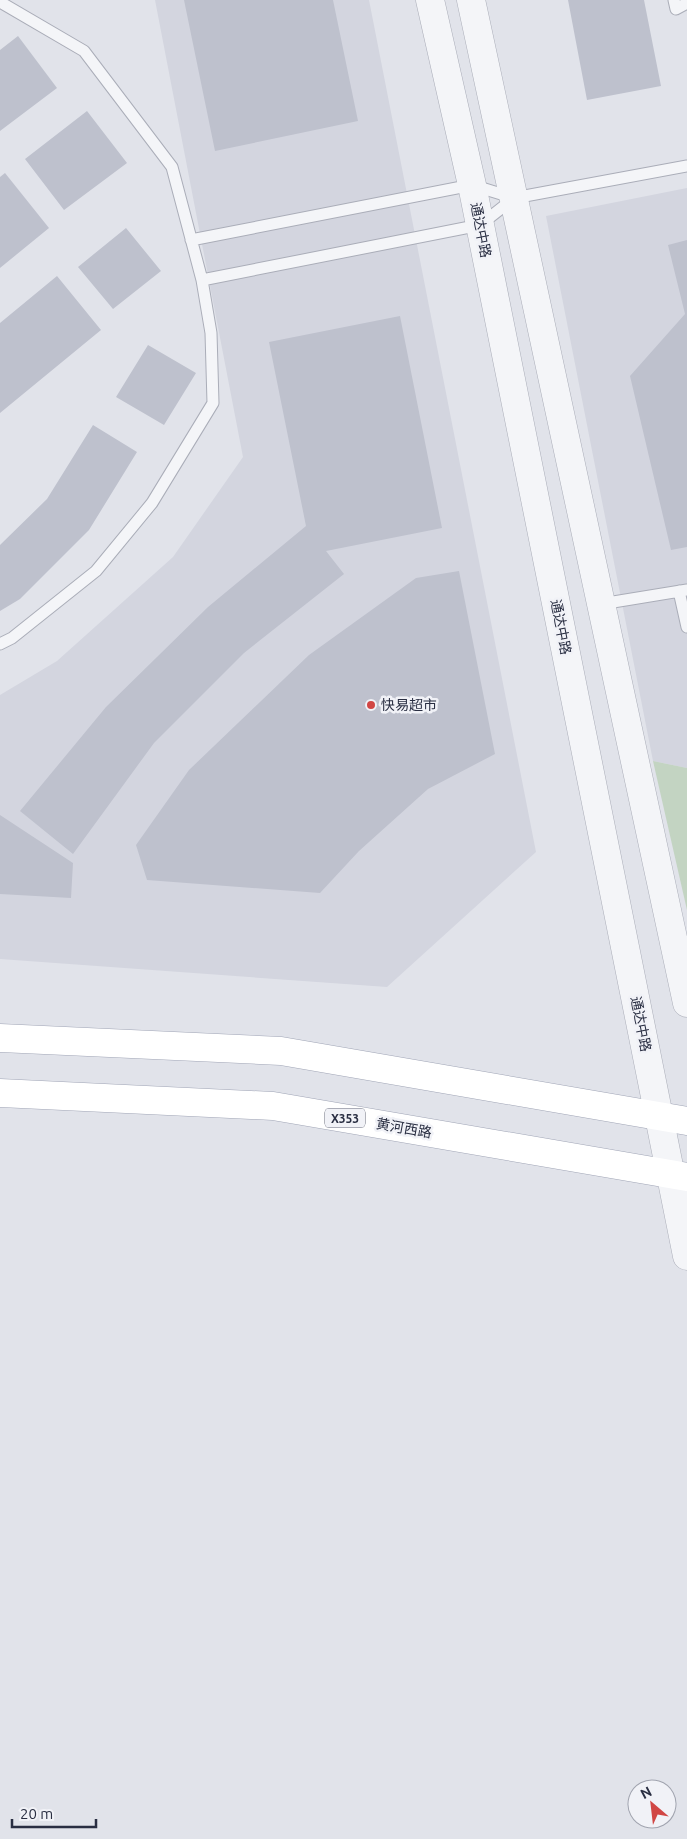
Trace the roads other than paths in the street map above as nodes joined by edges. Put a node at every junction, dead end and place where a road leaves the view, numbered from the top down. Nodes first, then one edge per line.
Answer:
1 (430, 0) edge
2 (471, 0) edge
3 (674, 0) edge
4 (0, 2) edge
5 (687, 3) edge
6 (687, 166) edge
7 (472, 185) junction
8 (514, 198) junction
9 (480, 225) junction
10 (191, 240) junction
11 (202, 280) junction
12 (683, 591) edge
13 (601, 604) junction
14 (687, 627) edge
15 (0, 644) edge
16 (687, 1003) edge
17 (0, 1038) edge
18 (0, 1093) edge
19 (660, 1117) junction
20 (687, 1121) edge
21 (679, 1176) edge
22 (687, 1256) edge

1 - 7 street, 通达中路
2 - 8 street
3 - 5 lane
4 - 10 lane
6 - 8 lane
7 - 8 lane
7 - 9 street, 通达中路
7 - 10 lane
8 - 9 lane
8 - 13 street
9 - 11 lane
9 - 19 street, 通达中路
10 - 11 lane
11 - 15 lane
12 - 13 lane
12 - 14 lane
13 - 16 street
17 - 19 main road
18 - 21 main road, 黄河西路 / X353
19 - 20 main road
19 - 21 street, 通达中路
21 - 22 street, 通达中路

